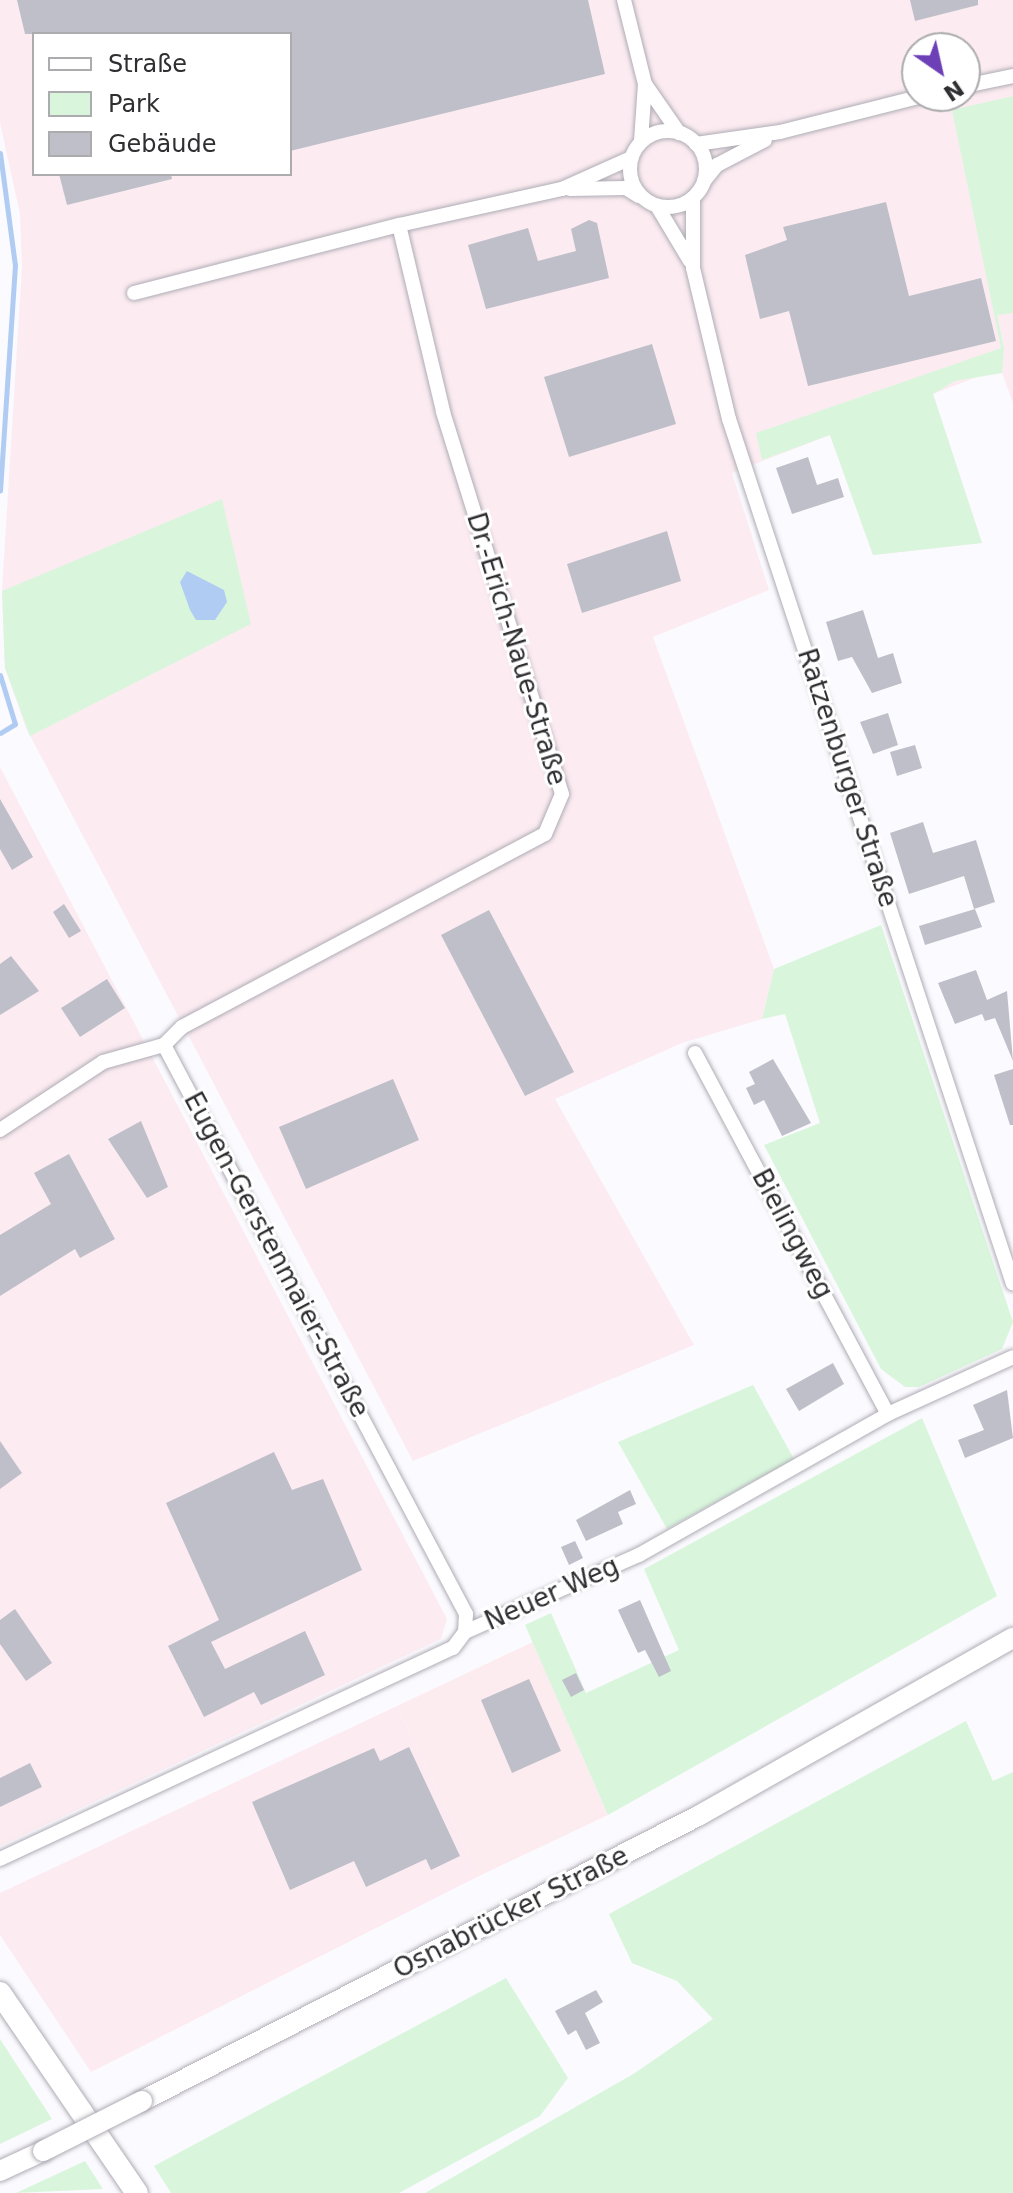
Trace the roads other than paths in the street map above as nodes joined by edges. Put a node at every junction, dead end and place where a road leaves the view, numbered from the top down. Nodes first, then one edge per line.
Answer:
1 (624, 0) edge
2 (1013, 76) edge
3 (981, 83) edge
4 (645, 84) junction
5 (901, 101) edge
6 (780, 132) junction
7 (679, 133) junction
8 (641, 141) junction
9 (696, 144) junction
10 (631, 158) junction
11 (704, 181) junction
12 (562, 189) junction
13 (640, 196) junction
14 (693, 198) junction
15 (657, 206) junction
16 (399, 225) junction
17 (693, 268) junction
18 (134, 293) dead end
19 (164, 1045) junction
20 (695, 1053) dead end
21 (0, 1130) edge
22 (1013, 1284) edge
23 (1013, 1357) edge
24 (888, 1414) junction
25 (465, 1632) junction
26 (1013, 1638) edge
27 (0, 1859) edge
28 (0, 1993) edge
29 (0, 2171) edge
30 (137, 2193) edge

1 - 4 street
2 - 3 street
4 - 7 street
4 - 8 street
5 - 6 street
6 - 9 street
6 - 11 street
7 - 8 street
7 - 9 street
8 - 10 street
9 - 11 street
10 - 12 street
10 - 13 street
11 - 14 street
12 - 13 street
12 - 16 street
13 - 15 street
14 - 15 street
14 - 17 street
15 - 17 street
16 - 18 street
16 - 19 street, Dr.-Erich-Naue-Straße
17 - 22 street, Ratzenburger Straße
19 - 21 street
19 - 25 street, Eugen-Gerstenmaier-Straße
20 - 24 street, Bielingweg
23 - 24 street, Neuer Weg
24 - 25 street, Neuer Weg
25 - 27 street, Neuer Weg
26 - 29 main road, Osnabrücker Straße, bridge
28 - 30 main road

